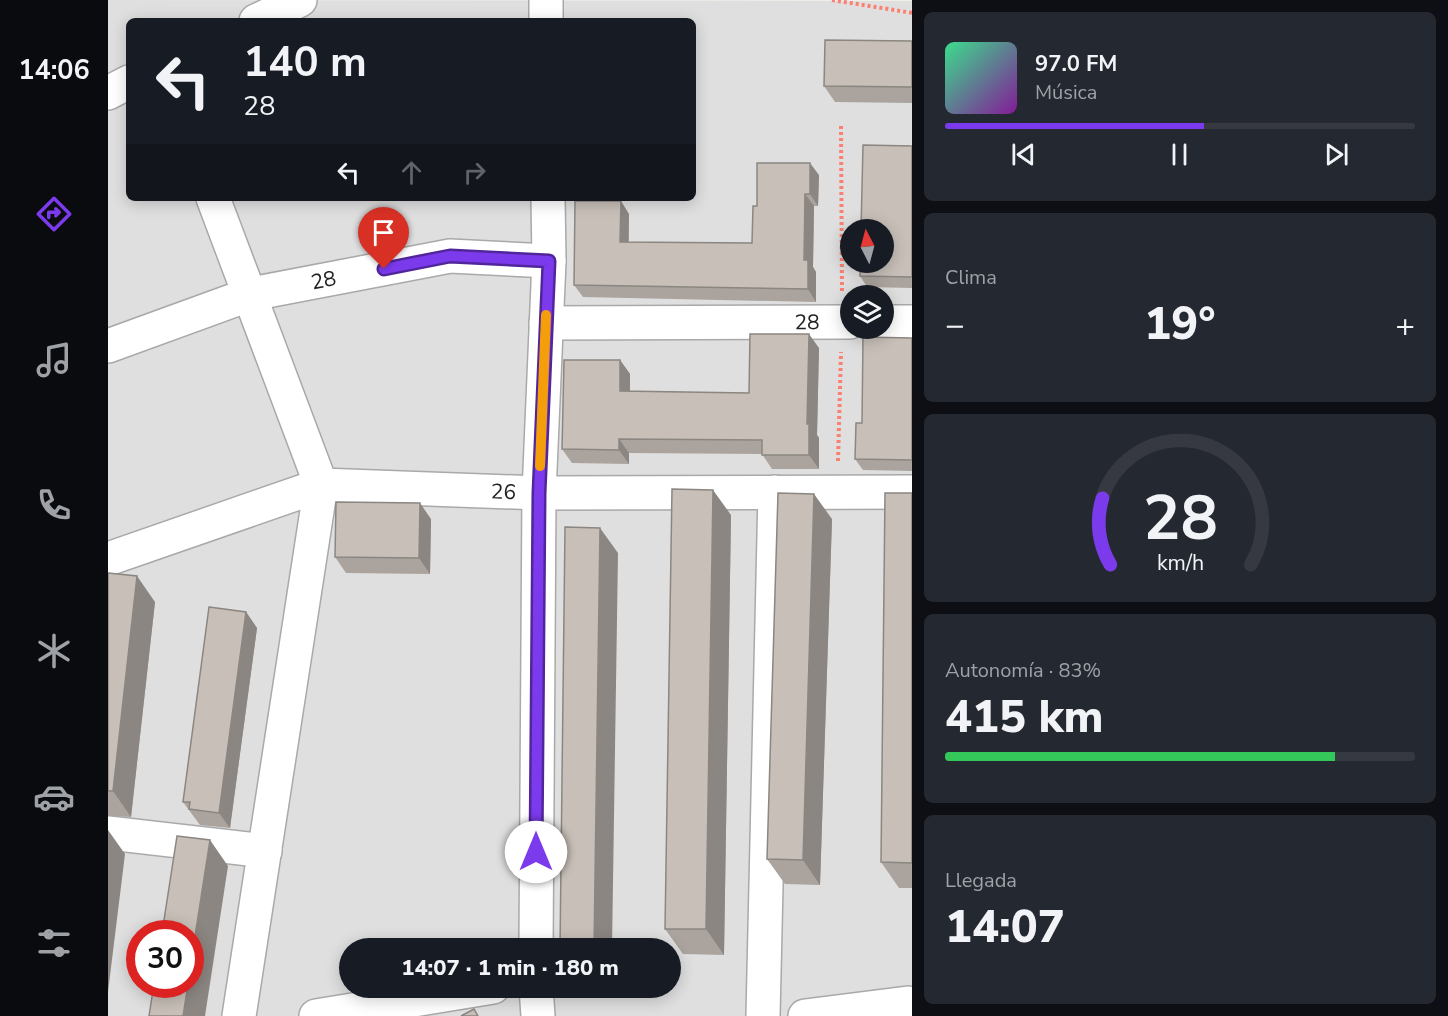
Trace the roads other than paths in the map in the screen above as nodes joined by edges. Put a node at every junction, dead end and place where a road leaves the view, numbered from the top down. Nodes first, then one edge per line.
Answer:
1 (300, 0) edge
2 (546, 0) edge
3 (262, 18) edge
4 (546, 18) edge
5 (126, 84) edge
6 (108, 93) edge
7 (214, 201) edge
8 (548, 201) edge
9 (549, 261) junction
10 (251, 294) junction
11 (840, 322) edge
12 (894, 322) edge
13 (912, 322) edge
14 (546, 323) junction
15 (108, 346) edge
16 (321, 485) junction
17 (775, 492) junction
18 (912, 492) edge
19 (539, 493) junction
20 (108, 559) edge
21 (108, 833) edge
22 (265, 851) junction
23 (536, 938) edge
24 (426, 998) edge
25 (537, 998) edge
26 (904, 1003) edge
27 (239, 1016) edge
28 (316, 1016) edge
29 (538, 1016) edge
30 (763, 1016) edge
31 (805, 1016) edge

1 - 3 street
2 - 4 street
5 - 6 street
7 - 10 street
8 - 9 street
9 - 10 street, 28
9 - 14 street
10 - 15 street, 28
10 - 16 street
11 - 14 street, 28
12 - 13 street
14 - 19 street
16 - 19 street, 26
16 - 20 street, 26
16 - 22 street
17 - 18 street, 26
17 - 19 street, 26
17 - 30 street
19 - 23 street
21 - 22 street
22 - 27 street
24 - 28 street
25 - 29 street
26 - 31 street

